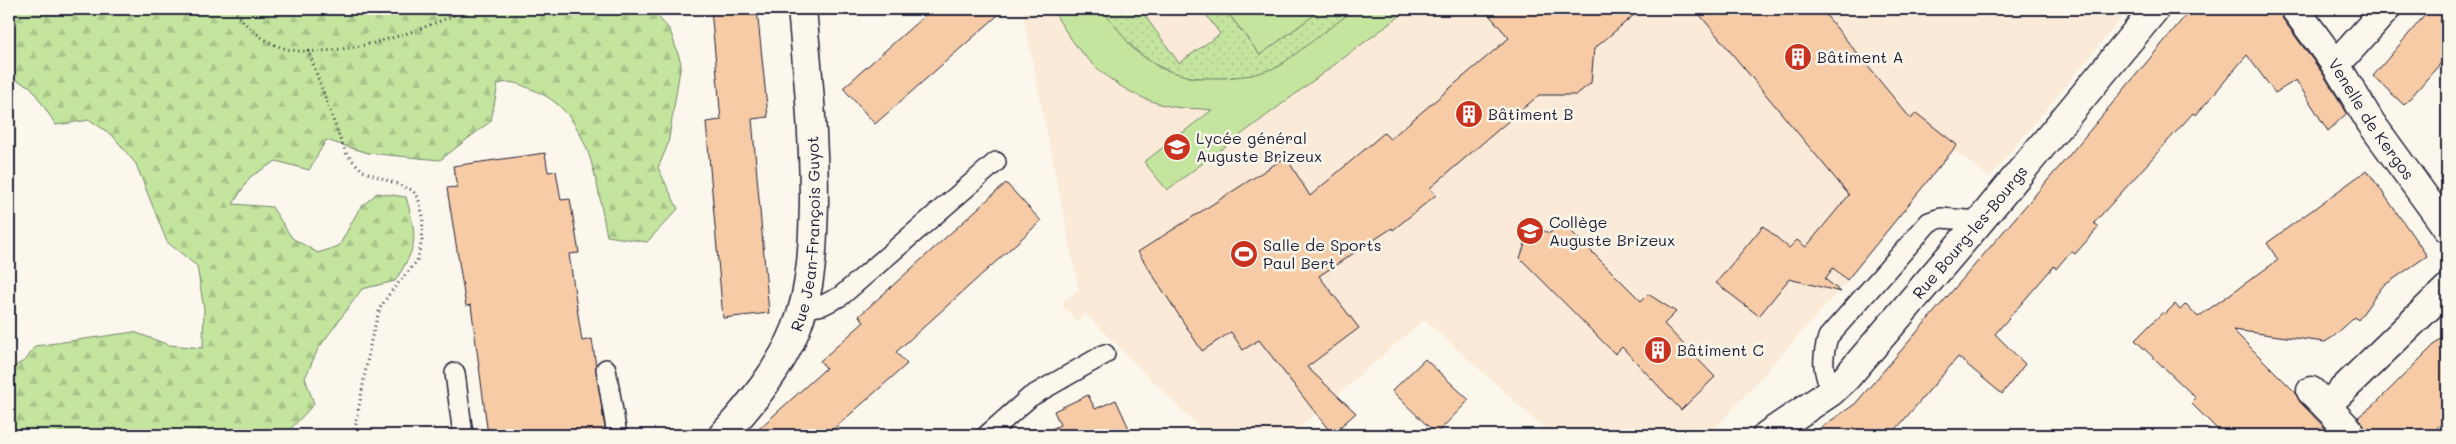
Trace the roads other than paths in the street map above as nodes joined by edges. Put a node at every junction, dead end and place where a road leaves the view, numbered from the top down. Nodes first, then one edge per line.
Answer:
1 (802, 9) edge
2 (2155, 9) edge
3 (2295, 9) edge
4 (2386, 9) edge
5 (2336, 65) junction
6 (996, 162) dead end
7 (1980, 221) junction
8 (2447, 228) edge
9 (2447, 289) edge
10 (802, 309) junction
11 (1105, 354) dead end
12 (606, 368) dead end
13 (455, 374) dead end
14 (1831, 392) junction
15 (2349, 430) dead end
16 (463, 435) edge
17 (617, 435) edge
18 (723, 435) edge
19 (987, 435) edge
20 (1767, 435) edge

1 - 10 street, Rue Jean-François Guyot
2 - 7 street, Rue Bourg-les-Bourgs
3 - 5 street, Venelle de Kergos
4 - 5 street
5 - 8 street, Venelle de Kergos
6 - 10 lane
7 - 14 street, Rue Bourg-les-Bourgs
7 - 14 lane
9 - 15 street
10 - 18 street, Rue Jean-François Guyot
11 - 19 lane
12 - 17 lane
13 - 16 lane
14 - 20 street, Rue Bourg-les-Bourgs

